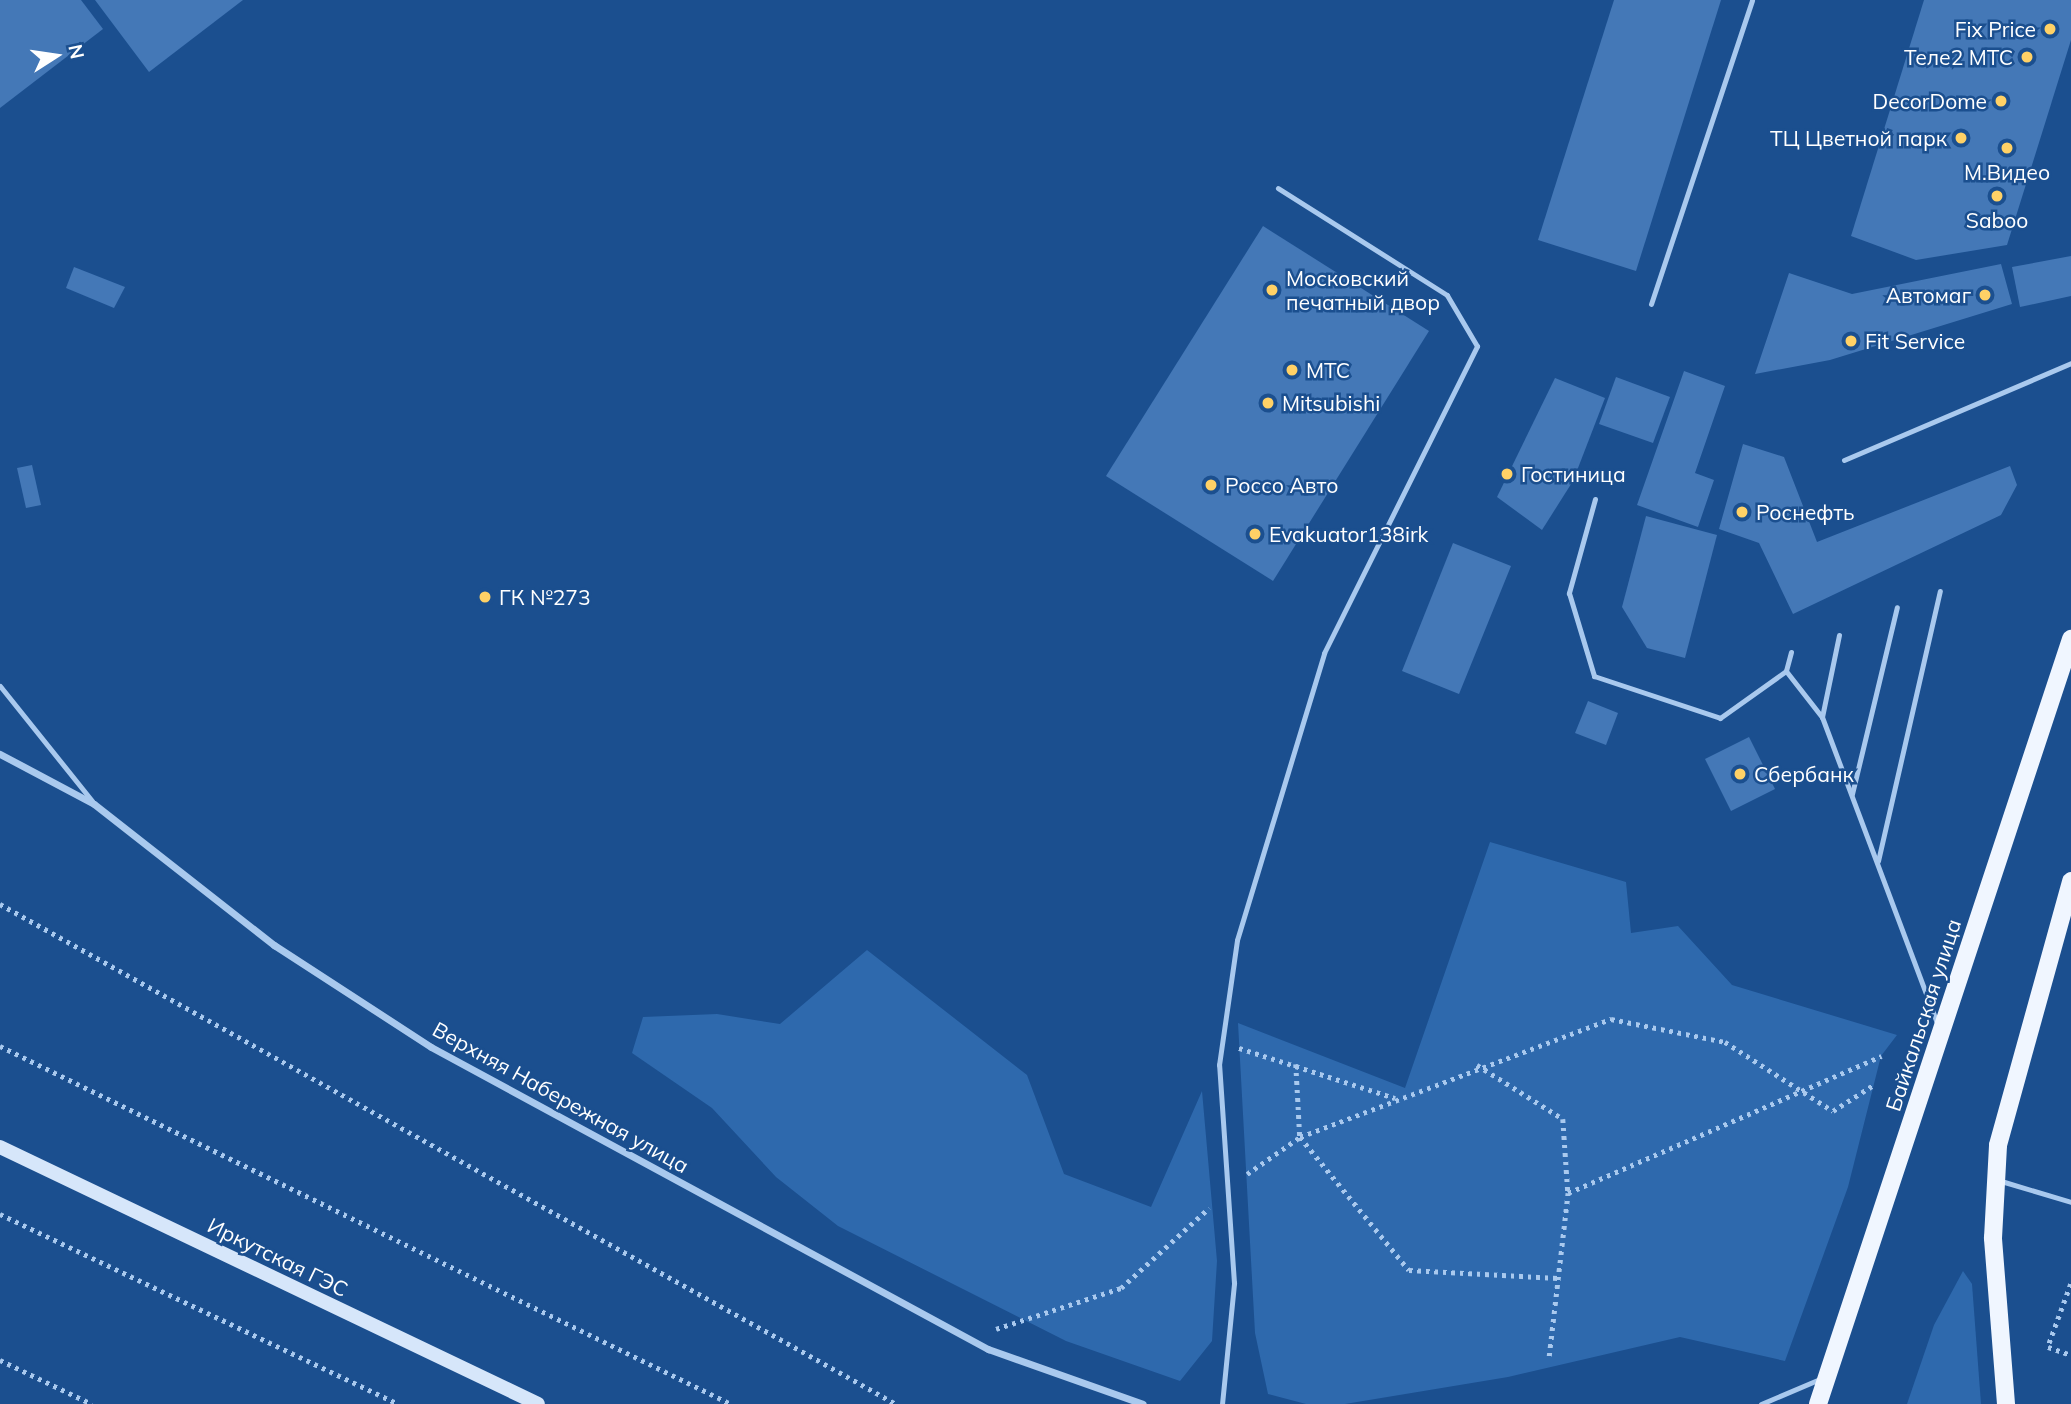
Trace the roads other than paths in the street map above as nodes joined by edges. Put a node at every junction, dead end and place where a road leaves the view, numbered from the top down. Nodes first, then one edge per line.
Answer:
1 (1752, 0) edge
2 (1278, 188) dead end
3 (1651, 303) dead end
4 (2071, 363) edge
5 (1844, 460) dead end
6 (1595, 499) dead end
7 (1940, 591) dead end
8 (1897, 607) dead end
9 (1839, 635) dead end
10 (2071, 639) edge
11 (1791, 652) dead end
12 (1786, 671) junction
13 (0, 686) edge
14 (1822, 717) junction
15 (0, 754) edge
16 (1852, 795) junction
17 (94, 804) junction
18 (1878, 861) junction
19 (2071, 881) edge
20 (1940, 1033) junction
21 (0, 1147) edge
22 (1994, 1179) junction
23 (2071, 1202) edge
24 (1830, 1370) junction
25 (538, 1404) edge
26 (1143, 1404) edge
27 (1223, 1404) edge
28 (1761, 1404) edge
29 (1818, 1404) edge
30 (2006, 1404) edge

1 - 3 lane
2 - 27 lane
4 - 5 lane
6 - 12 lane
7 - 18 lane
8 - 16 lane
9 - 14 lane
10 - 20 main road, Байкальская улица
11 - 12 lane
12 - 14 lane
13 - 17 lane
14 - 16 lane
15 - 17 street, Верхняя Набережная улица
16 - 18 lane
17 - 26 street, Верхняя Набережная улица
18 - 20 lane
19 - 22 main road
20 - 24 main road, Байкальская улица
21 - 25 main road, Иркутская ГЭС
22 - 23 lane
22 - 30 main road
24 - 28 lane
24 - 29 main road, Байкальская улица

